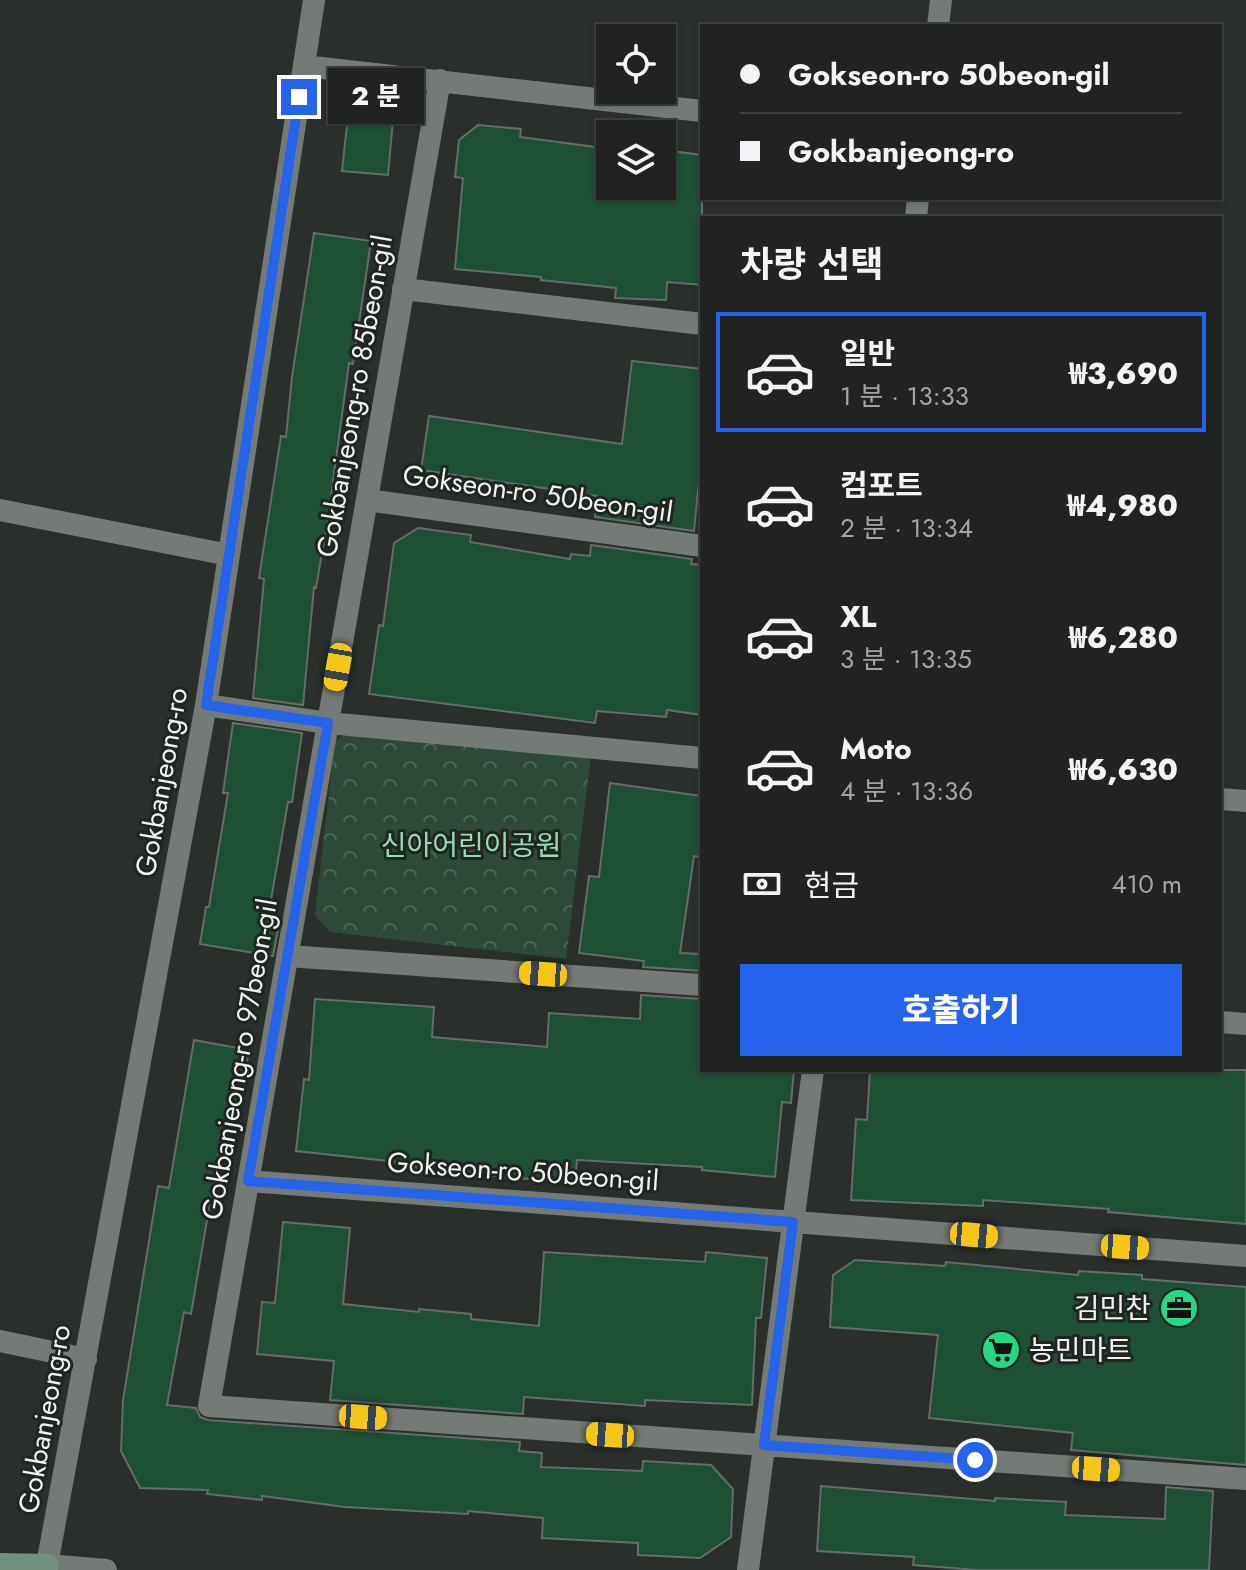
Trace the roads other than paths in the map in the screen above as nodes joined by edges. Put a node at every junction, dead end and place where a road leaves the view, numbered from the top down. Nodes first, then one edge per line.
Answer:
1 (314, 0) edge
2 (941, 0) edge
3 (938, 24) edge
4 (304, 66) junction
5 (440, 80) junction
6 (700, 111) edge
7 (403, 289) junction
8 (700, 324) edge
9 (367, 500) junction
10 (0, 510) edge
11 (700, 546) edge
12 (229, 555) junction
13 (206, 705) junction
14 (328, 723) junction
15 (700, 758) edge
16 (1222, 799) edge
17 (1246, 801) edge
18 (288, 956) junction
19 (700, 985) edge
20 (1222, 1022) edge
21 (1246, 1024) edge
22 (813, 1072) edge
23 (248, 1181) junction
24 (793, 1222) junction
25 (1246, 1256) edge
26 (0, 1341) edge
27 (86, 1359) junction
28 (764, 1445) junction
29 (1246, 1479) edge
30 (0, 1564) edge
31 (47, 1567) edge
32 (106, 1570) edge
33 (748, 1570) edge

1 - 4 street, Gokbanjeong-ro
2 - 3 street
4 - 5 street
4 - 12 street, Gokbanjeong-ro
5 - 6 street
5 - 7 street, Gokbanjeong-ro 85beon-gil
7 - 8 street
7 - 9 street, Gokbanjeong-ro 85beon-gil
9 - 11 street, Gokseon-ro 50beon-gil
9 - 14 street, Gokbanjeong-ro 85beon-gil
10 - 12 street
12 - 13 street, Gokbanjeong-ro
13 - 14 street
13 - 27 street, Gokbanjeong-ro
14 - 15 street
14 - 18 street, Gokbanjeong-ro 97beon-gil
16 - 17 street
18 - 19 street
18 - 23 street, Gokbanjeong-ro 97beon-gil
20 - 21 street
22 - 24 street
23 - 24 street, Gokseon-ro 50beon-gil
23 - 28 street, Gokbanjeong-ro 97beon-gil
24 - 25 street, Gokseon-ro 50beon-gil
24 - 28 street
26 - 27 street
27 - 31 street, Gokbanjeong-ro
28 - 29 street
28 - 33 street
30 - 31 main road
31 - 32 street

